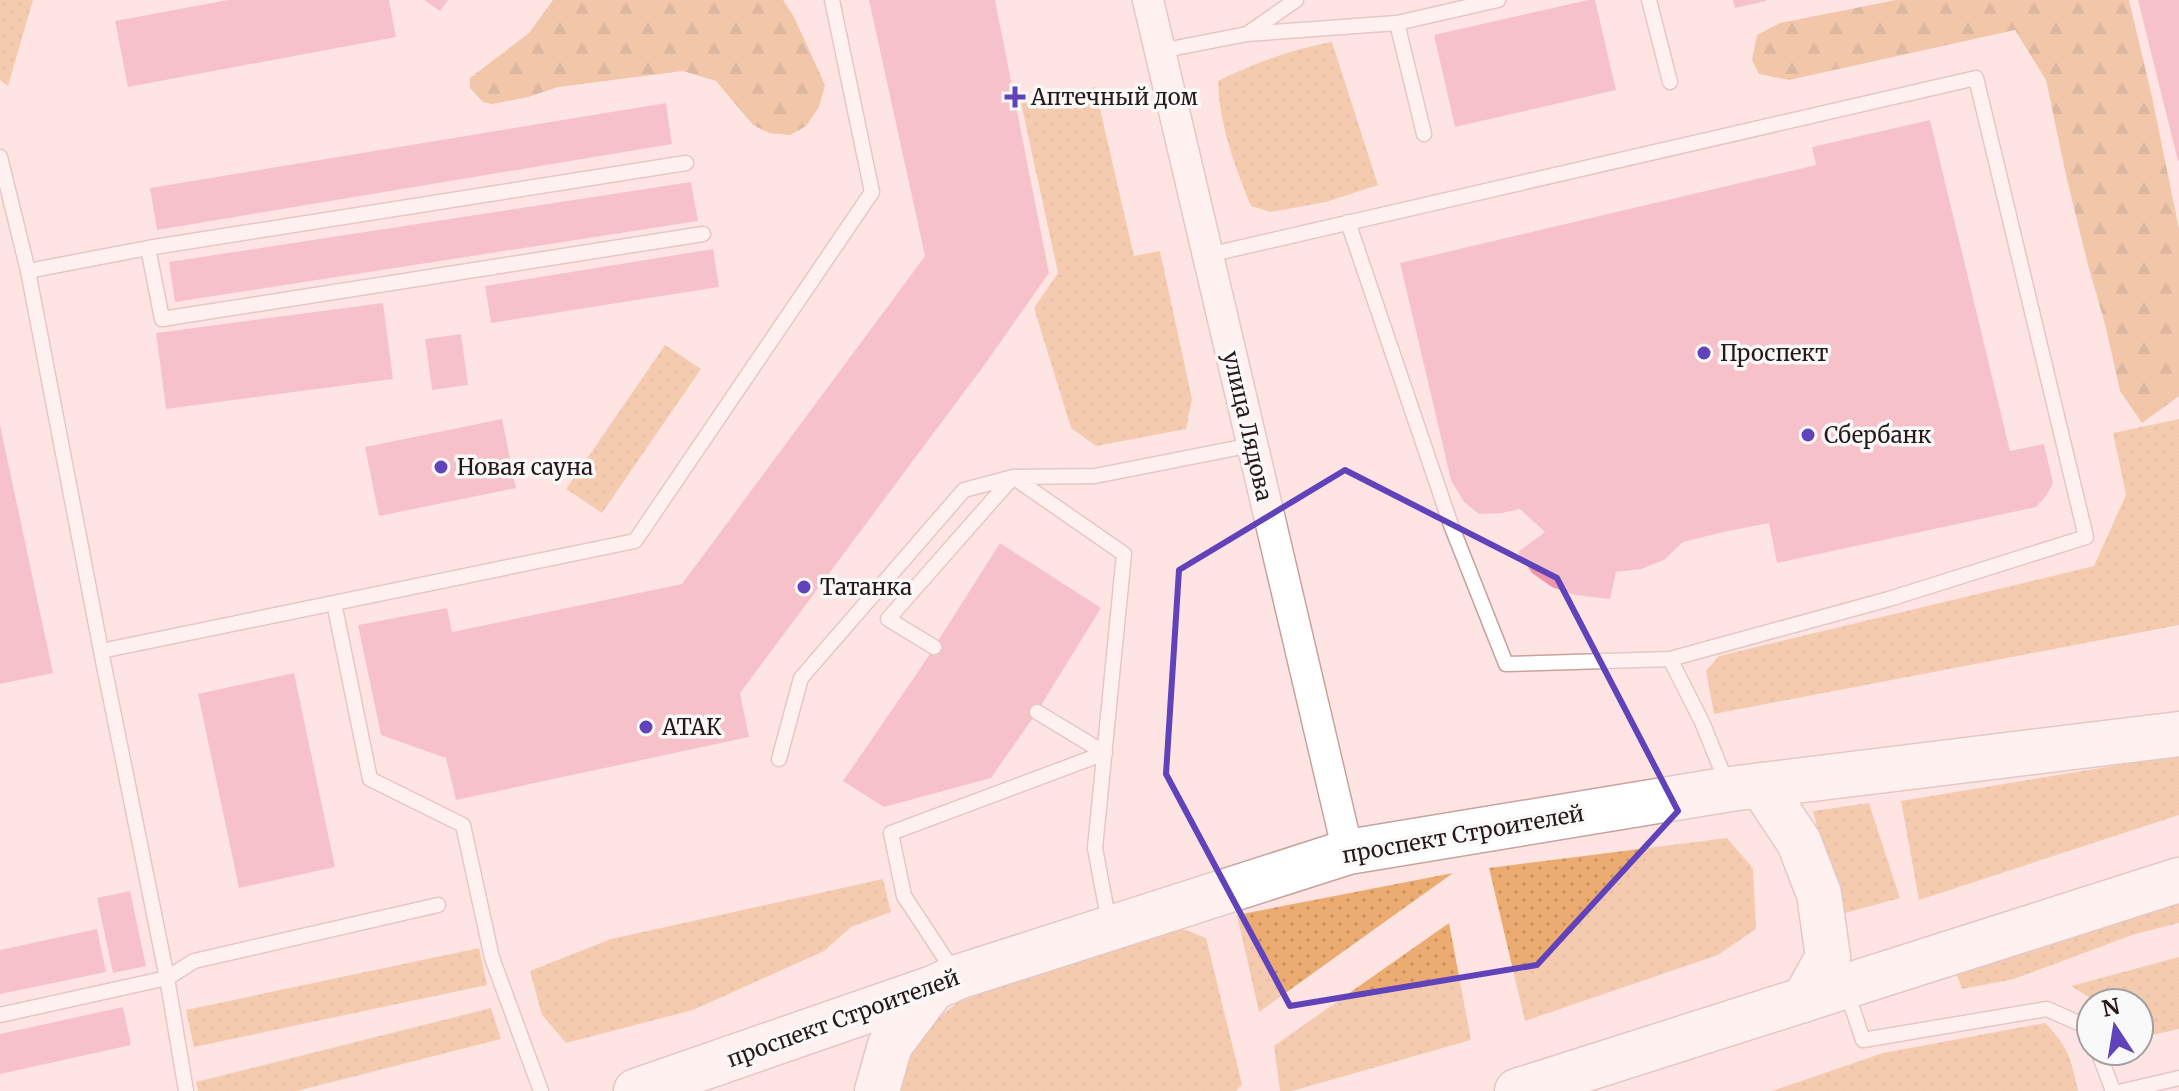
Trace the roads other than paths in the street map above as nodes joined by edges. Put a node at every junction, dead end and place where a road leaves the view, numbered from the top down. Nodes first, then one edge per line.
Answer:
1 (832, 0) edge
2 (1148, 0) edge
3 (1296, 0) edge
4 (1498, 0) edge
5 (1649, 0) edge
6 (1397, 23) junction
7 (1247, 34) junction
8 (1160, 51) junction
9 (1670, 82) dead end
10 (1424, 134) dead end
11 (0, 157) edge
12 (686, 163) dead end
13 (1348, 222) junction
14 (703, 234) dead end
15 (148, 248) junction
16 (1208, 255) junction
17 (28, 271) junction
18 (1252, 445) junction
19 (1013, 477) junction
20 (334, 603) junction
21 (934, 647) dead end
22 (101, 651) junction
23 (1670, 659) junction
24 (1037, 712) dead end
25 (2179, 734) edge
26 (1105, 753) junction
27 (779, 759) dead end
28 (1745, 787) junction
29 (1348, 852) junction
30 (2179, 880) edge
31 (438, 905) dead end
32 (1110, 927) junction
33 (167, 978) junction
34 (946, 982) junction
35 (1845, 986) junction
36 (1804, 1000) junction
37 (0, 1015) edge
38 (2075, 1021) edge
39 (2104, 1067) edge
40 (2179, 1078) edge
41 (186, 1091) edge
42 (541, 1091) edge
43 (636, 1091) edge
44 (877, 1091) edge
45 (1517, 1091) edge
46 (2113, 1091) edge
47 (2123, 1091) edge

1 - 20 lane
2 - 8 street, улица Лядова
3 - 7 lane
4 - 6 lane
5 - 9 lane
6 - 7 lane
6 - 10 lane
7 - 8 lane
8 - 16 street, улица Лядова
11 - 17 lane
12 - 15 lane
13 - 16 lane
13 - 23 lane
13 - 23 lane
14 - 15 lane
15 - 17 lane
16 - 18 street, улица Лядова
17 - 22 lane
18 - 19 lane
18 - 29 street, улица Лядова
19 - 21 lane
19 - 26 lane
19 - 27 lane
20 - 22 lane
20 - 42 lane
22 - 33 lane
23 - 28 lane
24 - 26 lane
25 - 28 main road, проспект Строителей
26 - 32 lane
26 - 34 lane
28 - 29 main road, проспект Строителей
28 - 36 main road
29 - 32 main road, проспект Строителей
30 - 35 main road
31 - 33 lane
32 - 34 main road, проспект Строителей
33 - 37 lane
33 - 41 lane
34 - 43 main road, проспект Строителей
34 - 44 main road
35 - 36 main road
35 - 38 lane
36 - 45 main road
39 - 46 lane
40 - 47 lane

